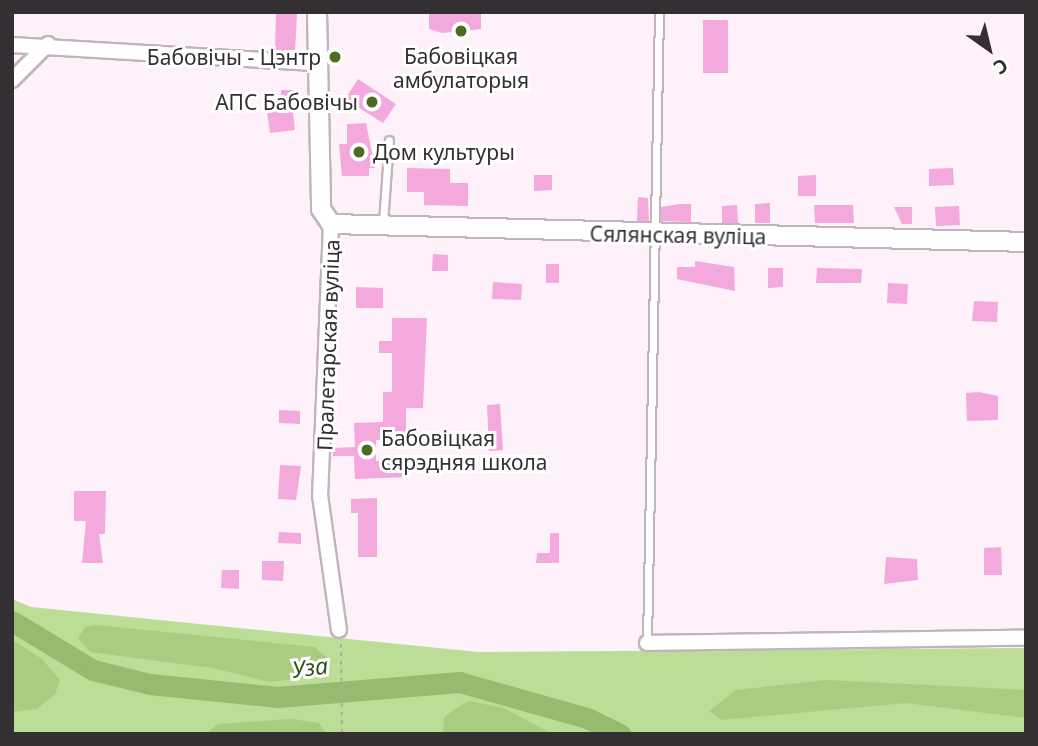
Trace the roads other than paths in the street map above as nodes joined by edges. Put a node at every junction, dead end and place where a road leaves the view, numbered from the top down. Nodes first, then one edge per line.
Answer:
1 (317, 12) edge
2 (659, 12) edge
3 (48, 44) junction
4 (12, 45) edge
5 (317, 63) junction
6 (12, 80) edge
7 (388, 140) dead end
8 (331, 224) junction
9 (383, 227) junction
10 (654, 235) junction
11 (1026, 242) edge
12 (339, 630) road end
13 (1026, 638) edge
14 (647, 643) joint

1 - 5 street, Пралетарская вуліца
2 - 10 lane
3 - 4 street
3 - 5 street
3 - 6 street
5 - 8 street, Пралетарская вуліца
7 - 9 lane
8 - 9 street, Сялянская вуліца
8 - 12 street, Пралетарская вуліца
9 - 10 street, Сялянская вуліца
10 - 11 street, Сялянская вуліца
10 - 14 lane
13 - 14 street

